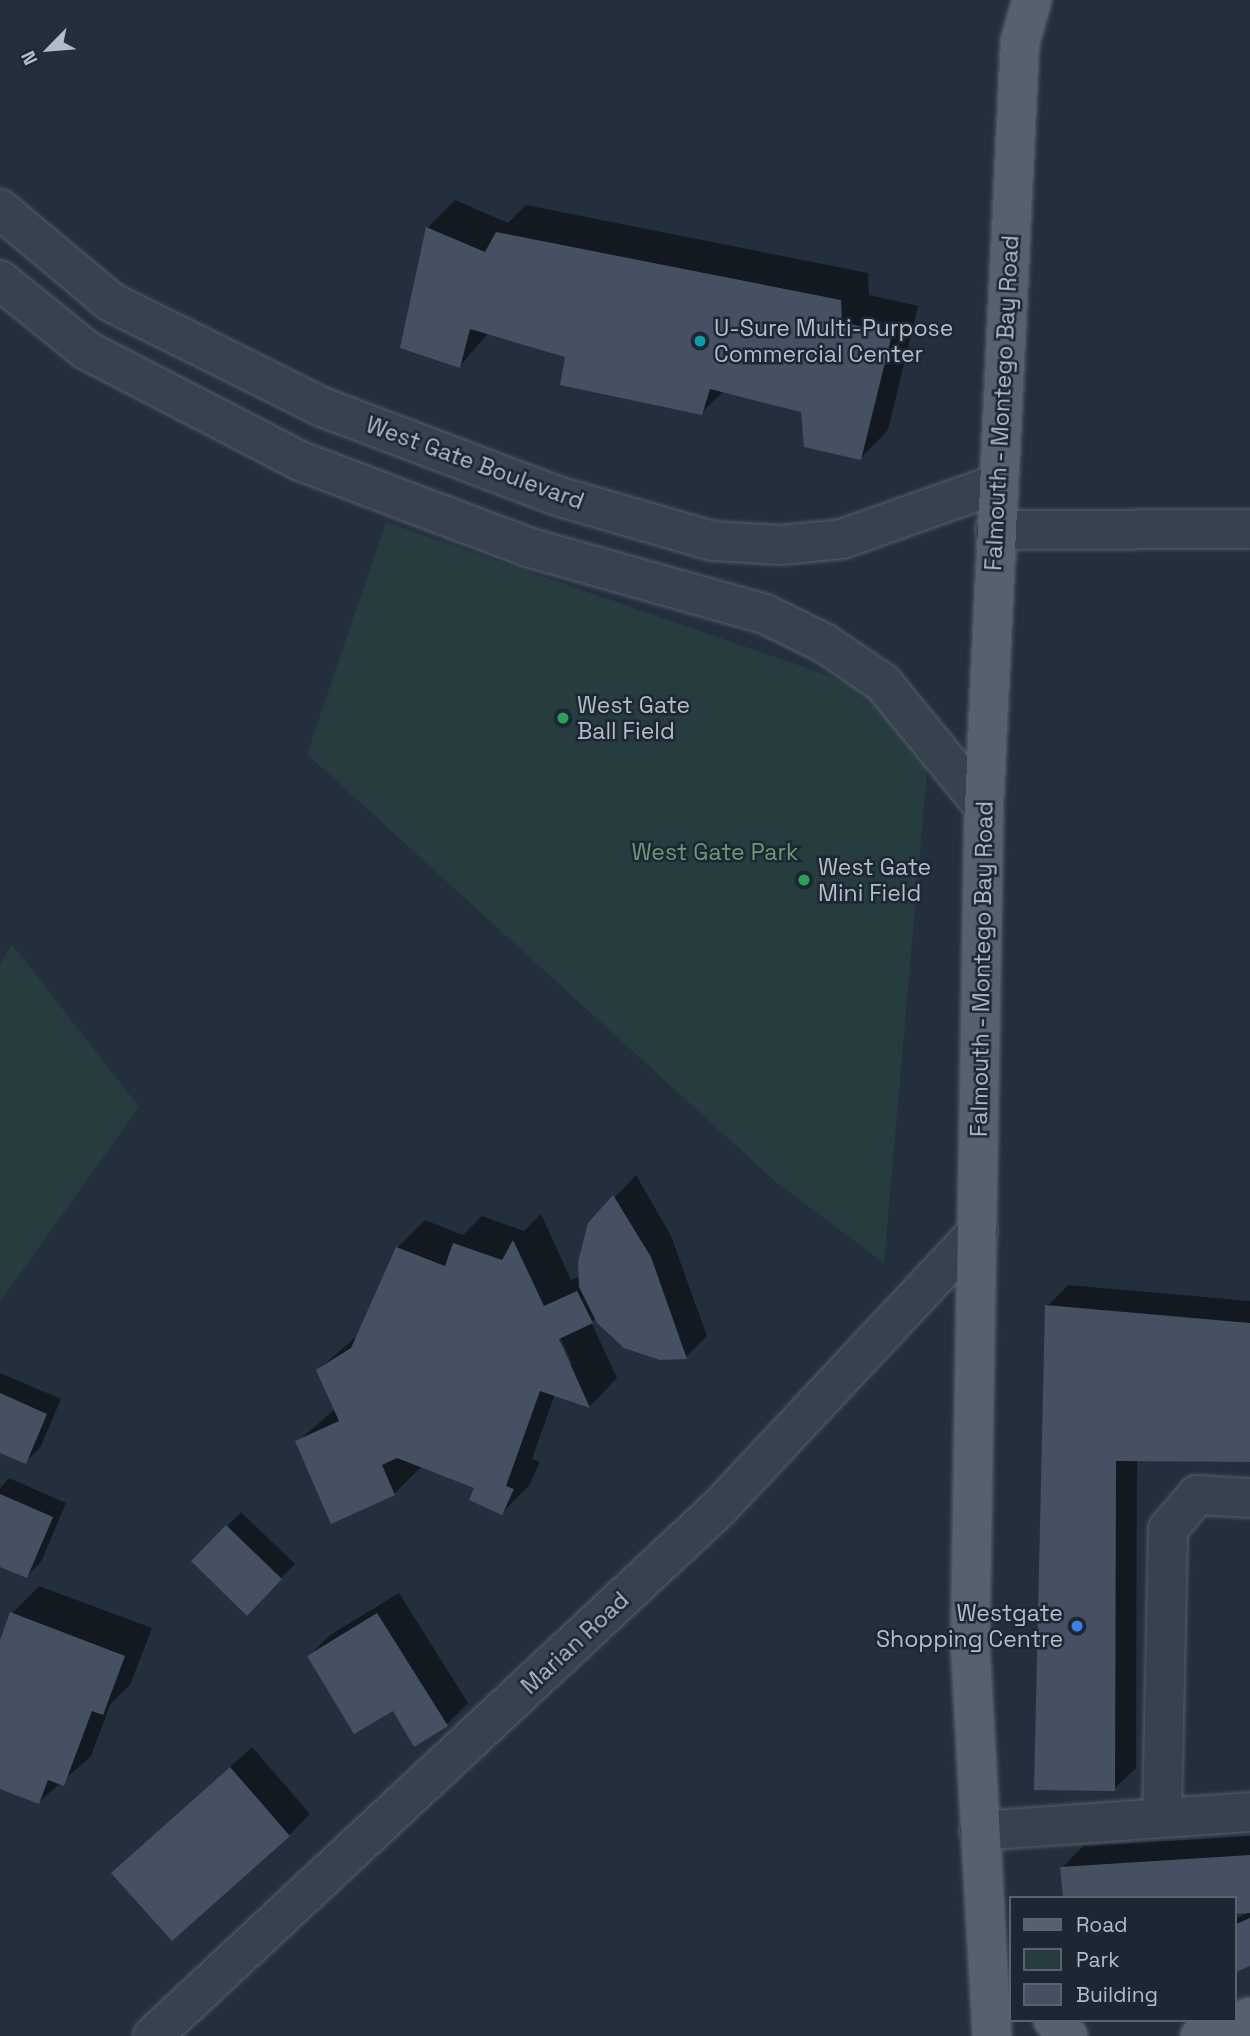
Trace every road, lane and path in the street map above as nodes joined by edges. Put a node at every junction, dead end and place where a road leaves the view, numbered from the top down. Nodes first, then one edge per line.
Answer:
1 (1032, 0) edge
2 (0, 209) edge
3 (0, 280) edge
4 (111, 302) junction
5 (86, 350) junction
6 (997, 484) junction
7 (1250, 529) edge
8 (995, 530) junction
9 (984, 807) junction
10 (978, 1231) junction
11 (1250, 1498) edge
12 (1250, 1812) edge
13 (1162, 1817) junction
14 (979, 1830) junction
15 (1001, 1954) edge
16 (1250, 2017) edge
17 (1055, 2022) edge
18 (153, 2036) edge
19 (992, 2036) edge
20 (1068, 2036) edge
21 (1200, 2036) edge

1 - 6 main road, Falmouth - Montego Bay Road
2 - 4 street, West Gate Boulevard
3 - 5 street
4 - 5 street
4 - 6 street, West Gate Boulevard
5 - 9 street
6 - 8 main road, Falmouth - Montego Bay Road
7 - 8 street
8 - 9 main road, Falmouth - Montego Bay Road
9 - 10 main road, Falmouth - Montego Bay Road
10 - 14 main road, Falmouth - Montego Bay Road
10 - 18 street, Marian Road
11 - 13 street
12 - 13 street
13 - 14 street
14 - 15 main road, Falmouth - Montego Bay Road
15 - 19 main road, Falmouth - Montego Bay Road
16 - 21 main road
17 - 20 main road

